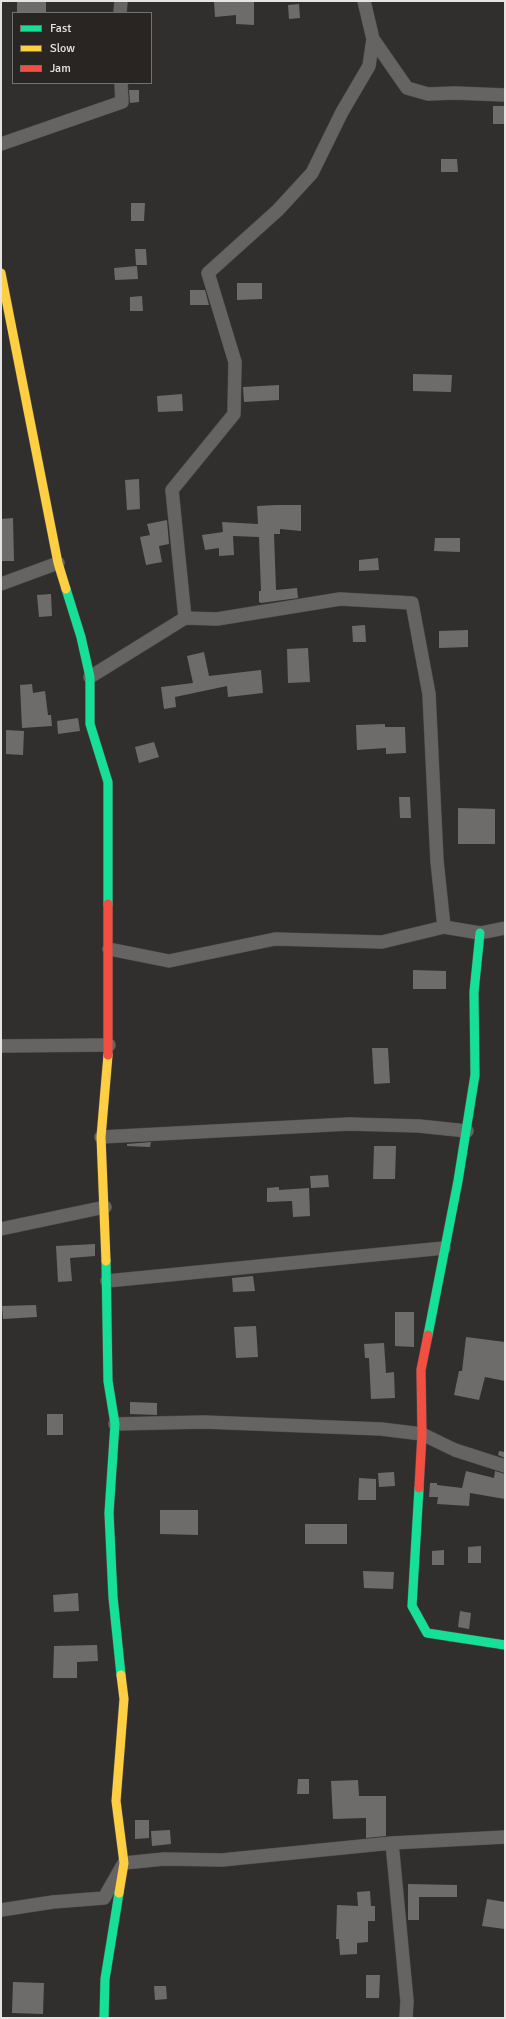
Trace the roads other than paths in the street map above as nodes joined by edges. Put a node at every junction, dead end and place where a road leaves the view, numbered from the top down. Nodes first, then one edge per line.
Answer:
1 (121, 1) edge
2 (364, 1) edge
3 (120, 12) edge
4 (373, 40) junction
5 (121, 84) edge
6 (505, 95) edge
7 (1, 144) edge
8 (1, 272) edge
9 (58, 563) junction
10 (1, 584) edge
11 (185, 618) junction
12 (90, 677) junction
13 (444, 927) junction
14 (505, 928) edge
15 (480, 933) junction
16 (109, 949) junction
17 (109, 1045) junction
18 (1, 1046) edge
19 (467, 1130) junction
20 (101, 1137) junction
21 (105, 1207) junction
22 (1, 1229) edge
23 (444, 1248) junction
24 (107, 1281) junction
25 (114, 1424) junction
26 (422, 1434) junction
27 (505, 1466) edge
28 (505, 1645) edge
29 (505, 1836) edge
30 (392, 1843) junction
31 (124, 1862) junction
32 (2, 1913) edge
33 (104, 2018) edge
34 (406, 2018) edge

1 - 3 street
2 - 4 street
4 - 6 street
4 - 11 street
5 - 7 street
8 - 9 street
9 - 10 street
9 - 12 street
11 - 12 street
11 - 13 street
12 - 16 street
13 - 15 street
13 - 16 street
14 - 15 street
15 - 19 street
16 - 17 street
17 - 18 street
17 - 20 street
19 - 20 street
19 - 23 street
20 - 21 street
21 - 22 street
21 - 24 street
23 - 24 street
23 - 26 street
24 - 25 street
25 - 26 street
25 - 31 street
26 - 27 street
26 - 28 street
29 - 30 street
30 - 31 street
30 - 34 street
31 - 32 street
31 - 33 street

